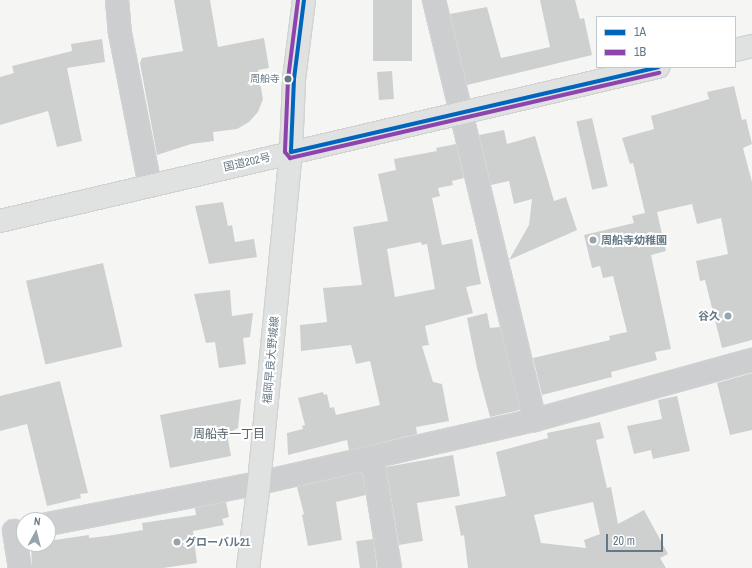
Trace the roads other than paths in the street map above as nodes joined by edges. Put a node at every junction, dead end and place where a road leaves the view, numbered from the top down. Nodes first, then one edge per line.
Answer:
1 (117, 0) edge
2 (304, 0) edge
3 (434, 0) edge
4 (752, 46) edge
5 (736, 50) edge
6 (654, 68) edge
7 (461, 112) junction
8 (291, 152) junction
9 (150, 186) junction
10 (0, 221) edge
11 (752, 360) edge
12 (536, 420) junction
13 (372, 457) junction
14 (259, 483) junction
15 (56, 522) edge
16 (13, 531) edge
17 (20, 568) edge
18 (248, 568) edge
19 (390, 568) edge

1 - 9 street
2 - 8 main road, 福岡早良大野城線
3 - 7 street
4 - 5 main road
6 - 7 main road, 国道202号
7 - 8 main road, 国道202号
7 - 12 street
8 - 9 main road, 国道202号
8 - 14 main road, 福岡早良大野城線
9 - 10 main road, 国道202号
11 - 12 street
12 - 13 street
13 - 14 street
13 - 19 street
14 - 15 street
14 - 18 main road, 福岡早良大野城線
16 - 17 street

